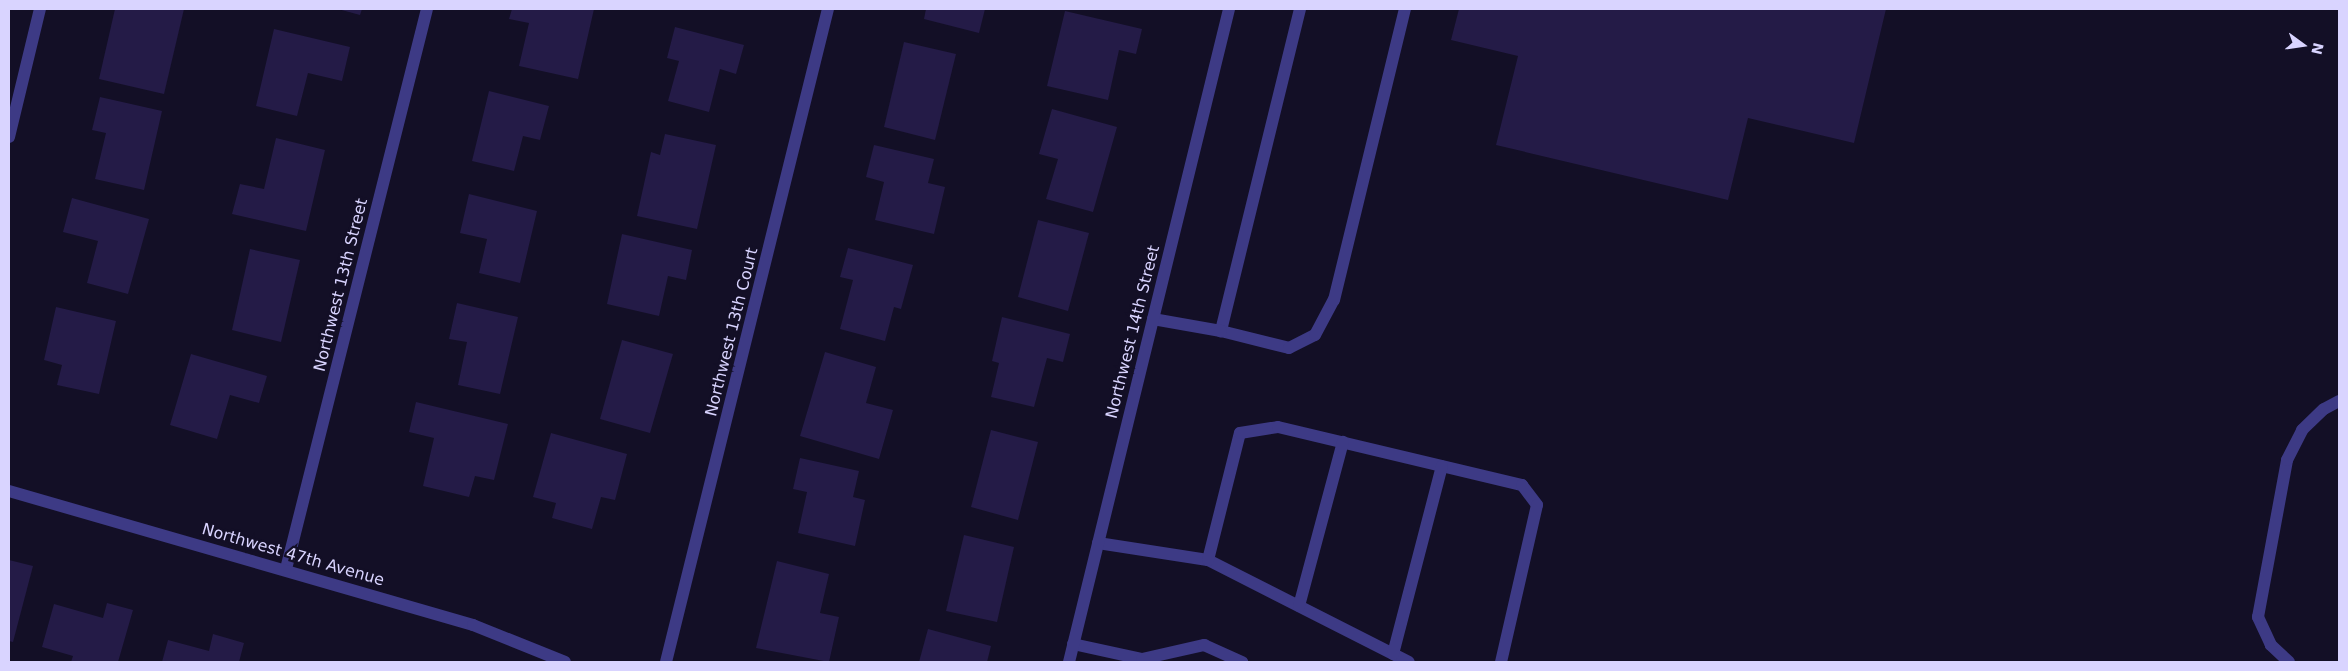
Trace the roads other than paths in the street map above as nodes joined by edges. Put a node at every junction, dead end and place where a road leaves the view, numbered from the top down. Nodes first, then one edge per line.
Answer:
1 (40, 9) edge
2 (427, 9) edge
3 (828, 9) edge
4 (1230, 9) edge
5 (1300, 9) edge
6 (1405, 9) edge
7 (9, 137) edge
8 (1153, 319) junction
9 (1221, 331) junction
10 (2339, 401) edge
11 (1343, 442) junction
12 (1442, 466) junction
13 (9, 491) edge
14 (1098, 543) junction
15 (1208, 560) junction
16 (286, 569) junction
17 (1299, 606) junction
18 (1073, 644) junction
19 (1393, 654) junction
20 (565, 662) edge
21 (666, 662) edge
22 (1069, 662) edge
23 (1242, 662) edge
24 (1409, 662) edge
25 (1501, 662) edge
26 (2289, 662) edge

1 - 7 street
2 - 16 street, Northwest 13th Street
3 - 21 street, Northwest 13th Court
4 - 8 street, Northwest 14th Street
5 - 9 street
6 - 9 street
8 - 9 street
8 - 14 street, Northwest 14th Street
10 - 26 street
11 - 12 street
11 - 15 street
11 - 17 street
12 - 19 street
12 - 25 street
13 - 16 street, Northwest 47th Avenue
14 - 15 street
14 - 18 street, Northwest 14th Street
15 - 17 street
16 - 20 street, Northwest 47th Avenue
17 - 19 street
18 - 22 street, Northwest 14th Street
18 - 23 street
19 - 24 street

